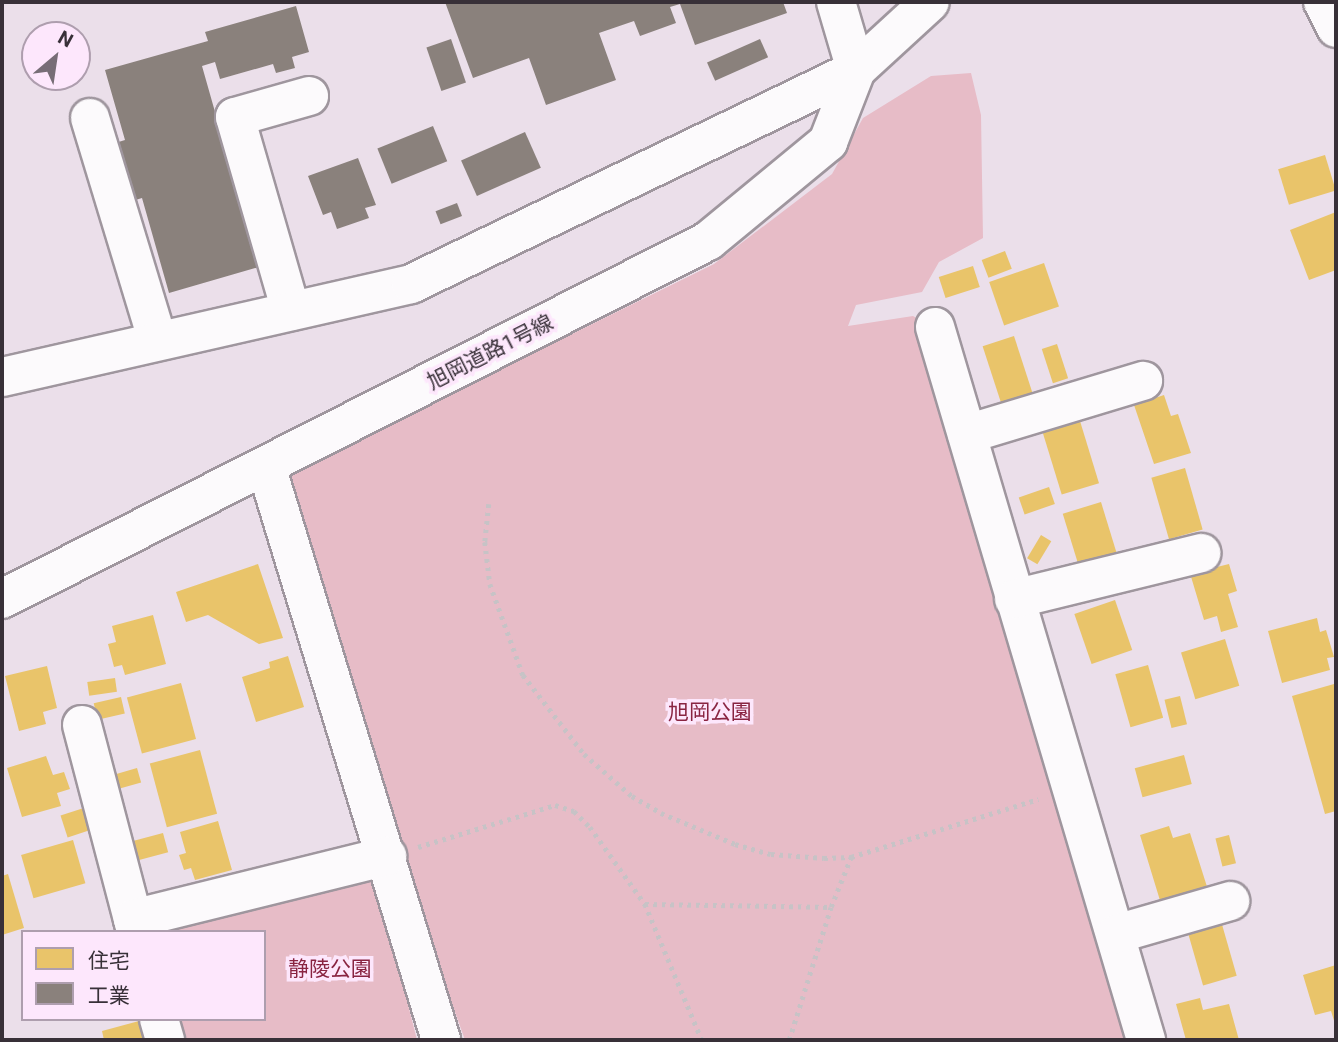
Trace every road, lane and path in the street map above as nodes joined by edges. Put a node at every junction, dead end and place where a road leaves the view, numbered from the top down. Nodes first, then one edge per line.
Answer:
1 (836, 2) edge
2 (930, 2) edge
3 (1323, 2) edge
4 (1336, 28) edge
5 (856, 70) junction
6 (309, 96) dead end
7 (90, 118) dead end
8 (291, 311) junction
9 (935, 327) dead end
10 (157, 339) junction
11 (2, 377) edge
12 (1143, 382) dead end
13 (967, 434) junction
14 (265, 466) junction
15 (489, 504) dead end
16 (1201, 553) dead end
17 (2, 599) edge
18 (1014, 599) junction
19 (82, 725) dead end
20 (1072, 790) junction
21 (387, 856) junction
22 (851, 857) junction
23 (1230, 901) dead end
24 (645, 904) junction
25 (831, 906) junction
26 (135, 925) edge
27 (1116, 934) junction
28 (160, 1021) edge
29 (165, 1040) edge
30 (441, 1040) edge
31 (702, 1040) edge
32 (789, 1040) edge
33 (1146, 1040) edge

1 - 5 street
2 - 5 street
3 - 4 street
5 - 8 street
5 - 14 street, 旭岡道路1号線
6 - 8 street
7 - 10 street
8 - 10 street
9 - 13 street
10 - 11 street
12 - 13 street
13 - 18 street
14 - 17 street, 旭岡道路1号線
14 - 21 street
15 - 22 path
16 - 18 street
18 - 20 street
19 - 26 street
20 - 22 path
20 - 27 street
21 - 24 path
21 - 26 street
21 - 30 street
22 - 25 path
23 - 27 street
24 - 25 path
24 - 31 path
25 - 32 path
27 - 33 street
28 - 29 street

